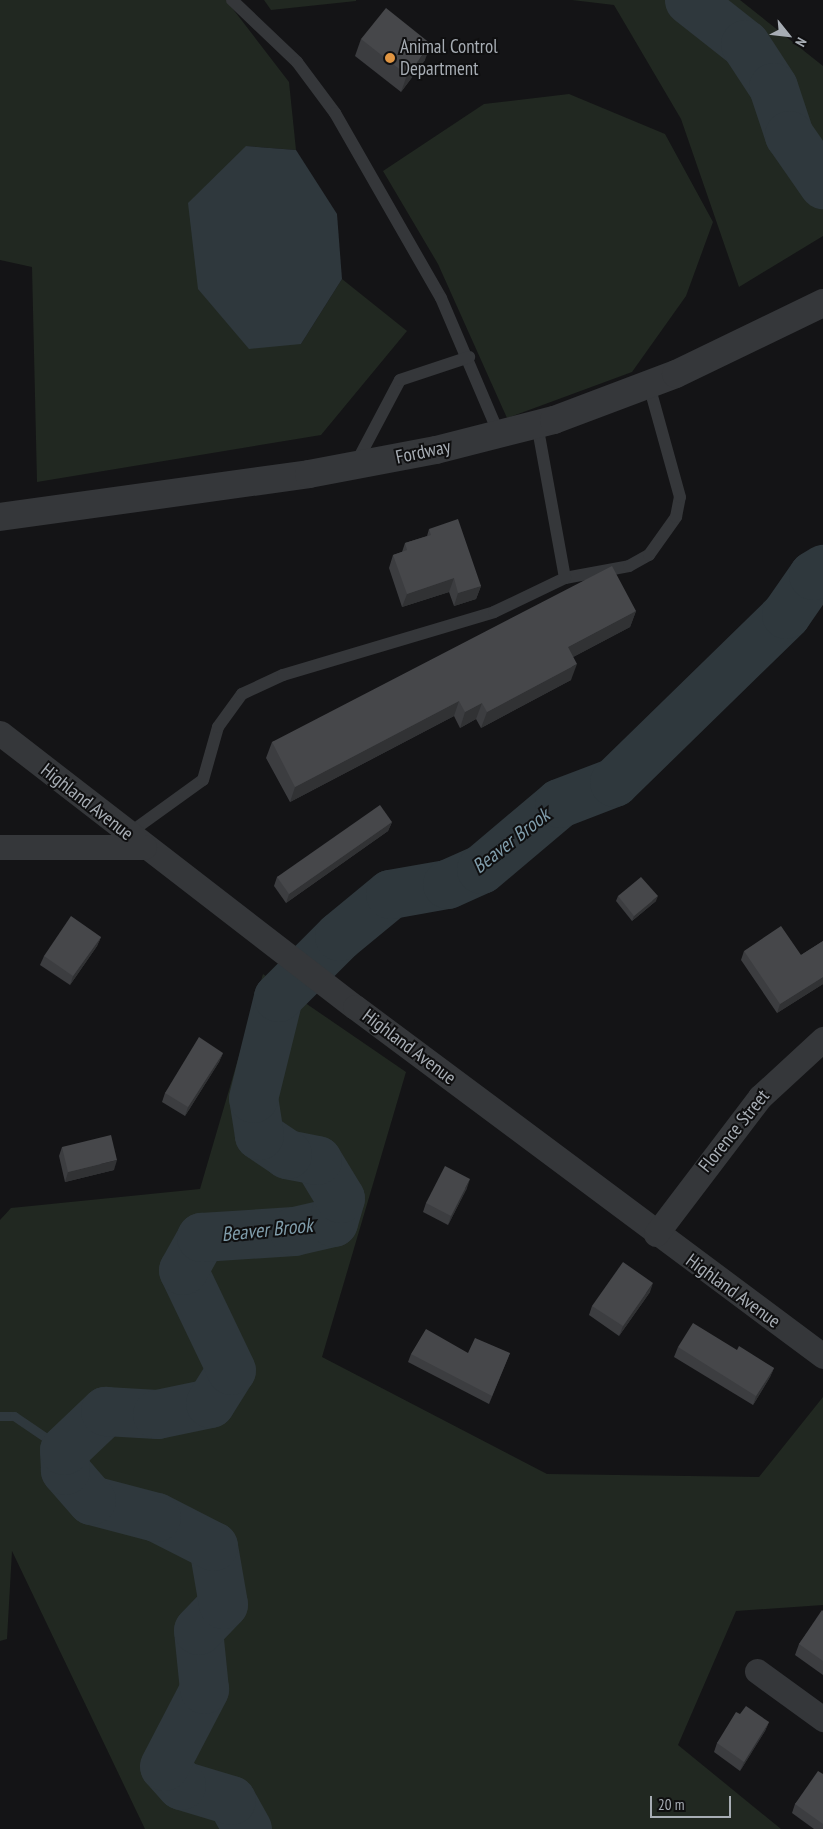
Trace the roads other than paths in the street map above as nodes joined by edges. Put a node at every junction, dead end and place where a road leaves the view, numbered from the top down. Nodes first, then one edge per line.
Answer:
1 (232, 0) edge
2 (823, 303) edge
3 (469, 357) junction
4 (649, 385) junction
5 (537, 424) junction
6 (499, 434) junction
7 (354, 466) junction
8 (0, 517) edge
9 (565, 578) junction
10 (0, 732) edge
11 (136, 840) junction
12 (0, 847) edge
13 (823, 1039) edge
14 (656, 1234) junction
15 (823, 1356) edge
16 (757, 1671) dead end
17 (823, 1719) edge

1 - 3 lane
2 - 4 street, Fordway
3 - 6 lane
3 - 7 lane
4 - 5 street, Fordway
4 - 9 lane
5 - 6 street, Fordway
5 - 9 lane
6 - 7 street, Fordway
7 - 8 street, Fordway
9 - 11 lane
10 - 11 street, Highland Avenue
11 - 12 street
11 - 14 street, Highland Avenue
13 - 14 street, Florence Street
14 - 15 street, Highland Avenue
16 - 17 street

